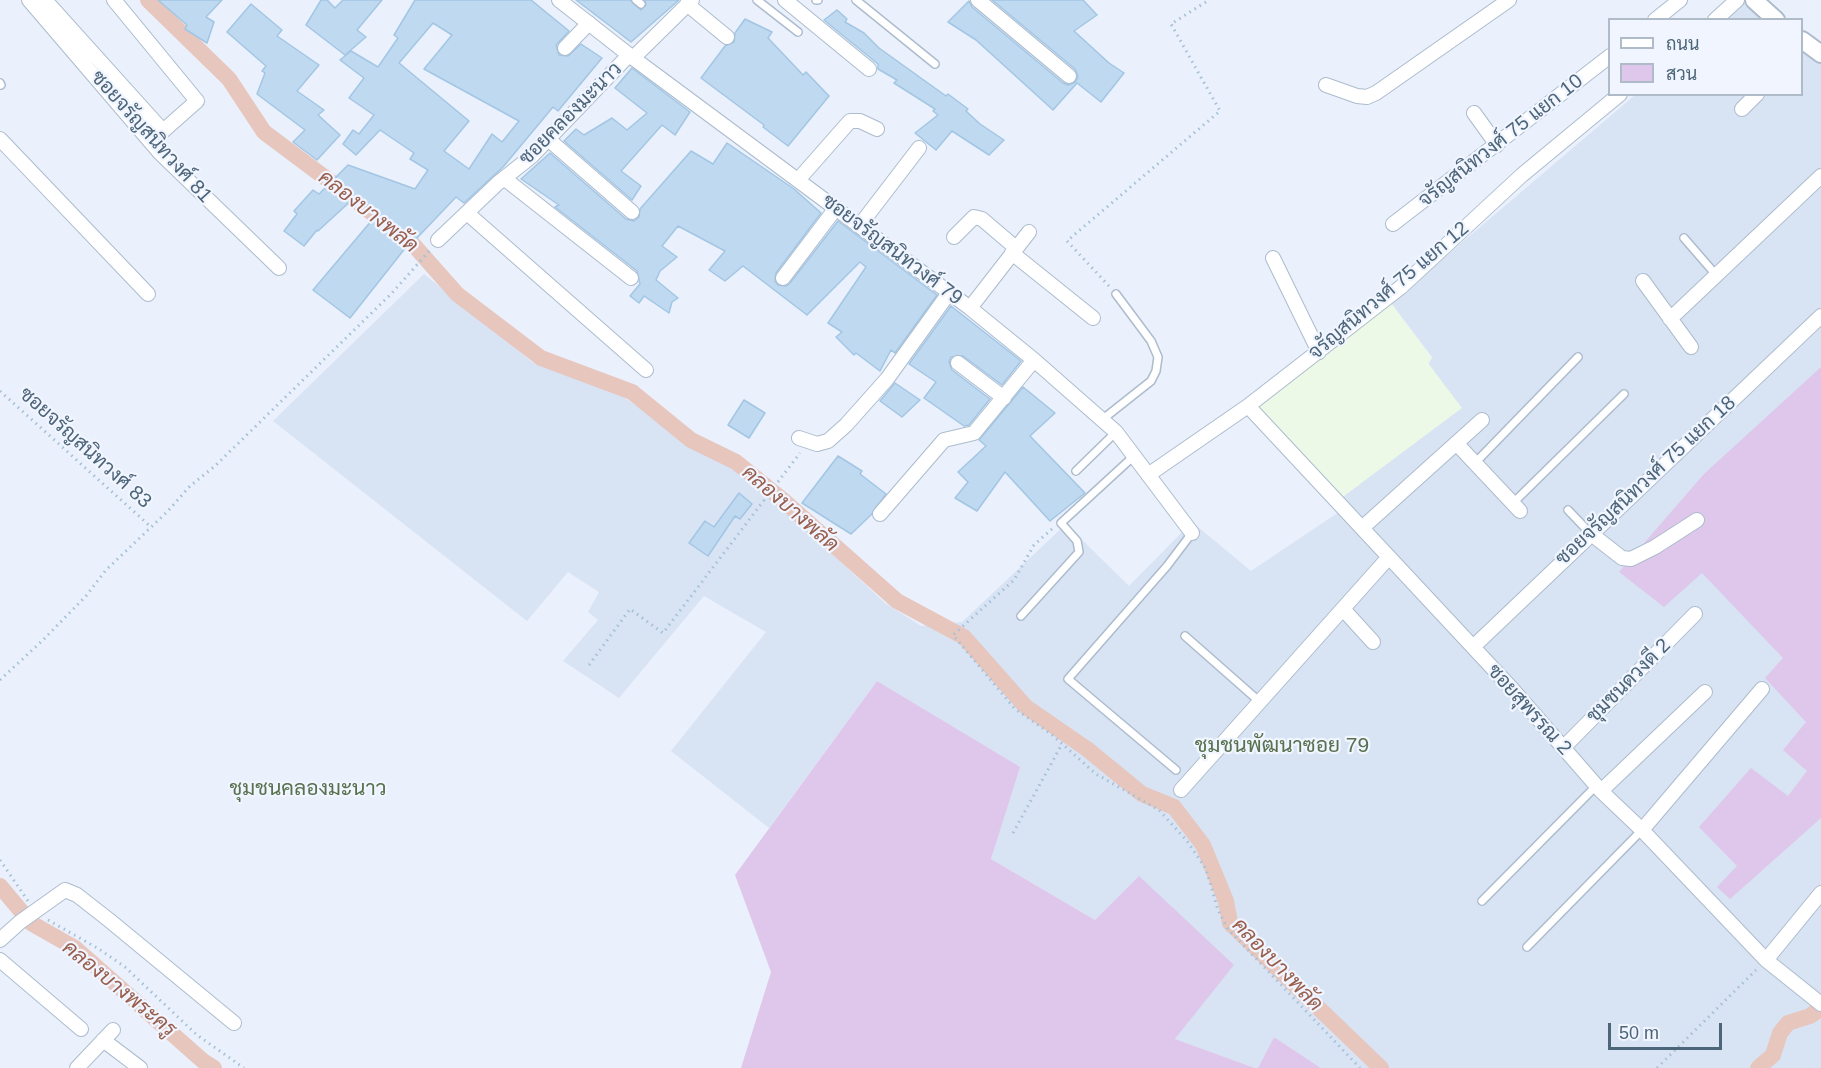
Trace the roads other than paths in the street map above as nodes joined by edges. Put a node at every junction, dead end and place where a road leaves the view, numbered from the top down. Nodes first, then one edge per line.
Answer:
1 (29, 0) edge
2 (45, 0) edge
3 (114, 0) edge
4 (559, 0) edge
5 (757, 0) edge
6 (785, 0) edge
7 (856, 0) edge
8 (978, 0) edge
9 (1509, 0) edge
10 (1680, 0) edge
11 (1737, 0) edge
12 (1754, 0) edge
13 (690, 2) edge
14 (1658, 18) edge
15 (1717, 18) edge
16 (1774, 18) edge
17 (589, 23) junction
18 (798, 32) dead end
19 (726, 37) dead end
20 (1803, 43) edge
21 (565, 48) dead end
22 (1821, 54) edge
23 (631, 57) junction
24 (1608, 58) edge
25 (935, 64) dead end
26 (869, 69) dead end
27 (1069, 76) dead end
28 (1326, 86) dead end
29 (1618, 96) edge
30 (1755, 96) edge
31 (1742, 109) dead end
32 (1474, 113) dead end
33 (877, 129) dead end
34 (0, 139) edge
35 (548, 139) junction
36 (1497, 145) junction
37 (919, 148) dead end
38 (509, 176) junction
39 (1821, 176) edge
40 (798, 180) junction
41 (836, 208) junction
42 (632, 212) dead end
43 (467, 213) junction
44 (1393, 224) dead end
45 (860, 225) junction
46 (1029, 232) dead end
47 (954, 237) dead end
48 (1684, 238) dead end
49 (434, 245) road end
50 (1014, 250) junction
51 (1273, 258) dead end
52 (279, 268) dead end
53 (1717, 276) junction
54 (631, 278) dead end
55 (783, 278) dead end
56 (1643, 281) dead end
57 (949, 293) junction
58 (148, 294) dead end
59 (1116, 294) road end
60 (970, 308) junction
61 (1821, 316) edge
62 (1093, 318) dead end
63 (1670, 319) junction
64 (1691, 347) dead end
65 (1319, 352) junction
66 (1578, 357) dead end
67 (1034, 360) junction
68 (958, 363) dead end
69 (646, 370) dead end
70 (1624, 394) dead end
71 (1004, 398) junction
72 (1248, 406) junction
73 (1103, 418) junction
74 (1482, 420) dead end
75 (1116, 432) junction
76 (804, 440) road end
77 (1457, 444) junction
78 (1135, 455) junction
79 (1475, 463) junction
80 (1076, 471) dead end
81 (1148, 475) junction
82 (1516, 507) joint
83 (1568, 510) dead end
84 (880, 514) dead end
85 (1696, 520) dead end
86 (1362, 528) junction
87 (1192, 533) joint
88 (1590, 533) junction
89 (1389, 557) junction
90 (1343, 609) junction
91 (1695, 614) dead end
92 (1021, 616) dead end
93 (1185, 636) dead end
94 (1373, 642) dead end
95 (1473, 647) junction
96 (1762, 689) dead end
97 (1705, 692) dead end
98 (1260, 702) junction
99 (1563, 748) junction
100 (1176, 770) dead end
101 (1599, 789) junction
102 (1181, 790) dead end
103 (1642, 830) junction
104 (1821, 893) edge
105 (1482, 901) dead end
106 (0, 940) edge
107 (1527, 947) dead end
108 (0, 960) edge
109 (1766, 960) junction
110 (1819, 1002) edge
111 (234, 1023) dead end
112 (81, 1029) dead end
113 (77, 1068) edge
114 (140, 1068) edge

1 - 52 street, ซอยจรัญสนิทวงศ์ 81
2 - 3 street
4 - 17 street, ซอยจรัญสนิทวงศ์ 79
5 - 18 lane
6 - 26 street
7 - 25 lane
8 - 27 street
9 - 28 street
10 - 14 street
11 - 15 street
12 - 16 street
13 - 19 street
13 - 23 street, ซอยคลองมะนาว
17 - 21 street
17 - 23 street, ซอยจรัญสนิทวงศ์ 79
20 - 22 street
23 - 35 street, ซอยคลองมะนาว
23 - 40 street, ซอยจรัญสนิทวงศ์ 79
24 - 36 street, จรัญสนิทวงศ์ 75 แยก 10
29 - 65 street, จรัญสนิทวงศ์ 75 แยก 12
30 - 31 street
32 - 36 street
33 - 40 street
34 - 58 street
35 - 38 street, ซอยคลองมะนาว
35 - 42 street
36 - 44 street, จรัญสนิทวงศ์ 75 แยก 10
37 - 45 street
38 - 43 street, ซอยคลองมะนาว
38 - 54 street
39 - 53 street
40 - 41 street, ซอยจรัญสนิทวงศ์ 79
41 - 45 street, ซอยจรัญสนิทวงศ์ 79
41 - 55 street
43 - 49 street, ซอยคลองมะนาว
43 - 69 street
45 - 57 street, ซอยจรัญสนิทวงศ์ 79
46 - 50 street
47 - 50 street
48 - 53 lane
50 - 60 street
50 - 62 street
51 - 65 street
53 - 63 street
56 - 63 street
57 - 60 street, ซอยจรัญสนิทวงศ์ 79
57 - 76 street
59 - 73 lane
60 - 67 street, ซอยจรัญสนิทวงศ์ 79
61 - 88 street, ซอยจรัญสนิทวงศ์ 75 แยก 18
63 - 64 street
65 - 72 street, จรัญสนิทวงศ์ 75 แยก 12
66 - 79 lane
67 - 71 street
67 - 73 street, ซอยจรัญสนิทวงศ์ 79
68 - 71 street
70 - 82 lane
71 - 84 street
72 - 81 street, จรัญสนิทวงศ์ 75 แยก 12
72 - 86 street, ซอยสุพรรณ 2
73 - 75 street, ซอยจรัญสนิทวงศ์ 79
74 - 77 street
75 - 78 street, ซอยจรัญสนิทวงศ์ 79
75 - 80 lane
77 - 79 street
77 - 86 street
78 - 81 street, ซอยจรัญสนิทวงศ์ 79
78 - 92 lane
79 - 82 street
81 - 87 street, ซอยจรัญสนิทวงศ์ 79
83 - 88 lane
85 - 88 street
86 - 89 street, ซอยสุพรรณ 2
87 - 100 lane
88 - 95 street, ซอยจรัญสนิทวงศ์ 75 แยก 18
89 - 90 street
89 - 95 street, ซอยสุพรรณ 2
90 - 94 street
90 - 98 street
91 - 99 street, ชุมชนดวงดี 2
93 - 98 lane
95 - 99 street, ซอยสุพรรณ 2
96 - 103 street
97 - 101 street
98 - 102 street
99 - 101 street, ซอยสุพรรณ 2
101 - 103 street, ซอยสุพรรณ 2
101 - 105 lane
103 - 107 lane
103 - 109 street, ซอยสุพรรณ 2
104 - 109 street
106 - 111 street
108 - 112 street
109 - 110 street, ซอยสุพรรณ 2
113 - 114 street

